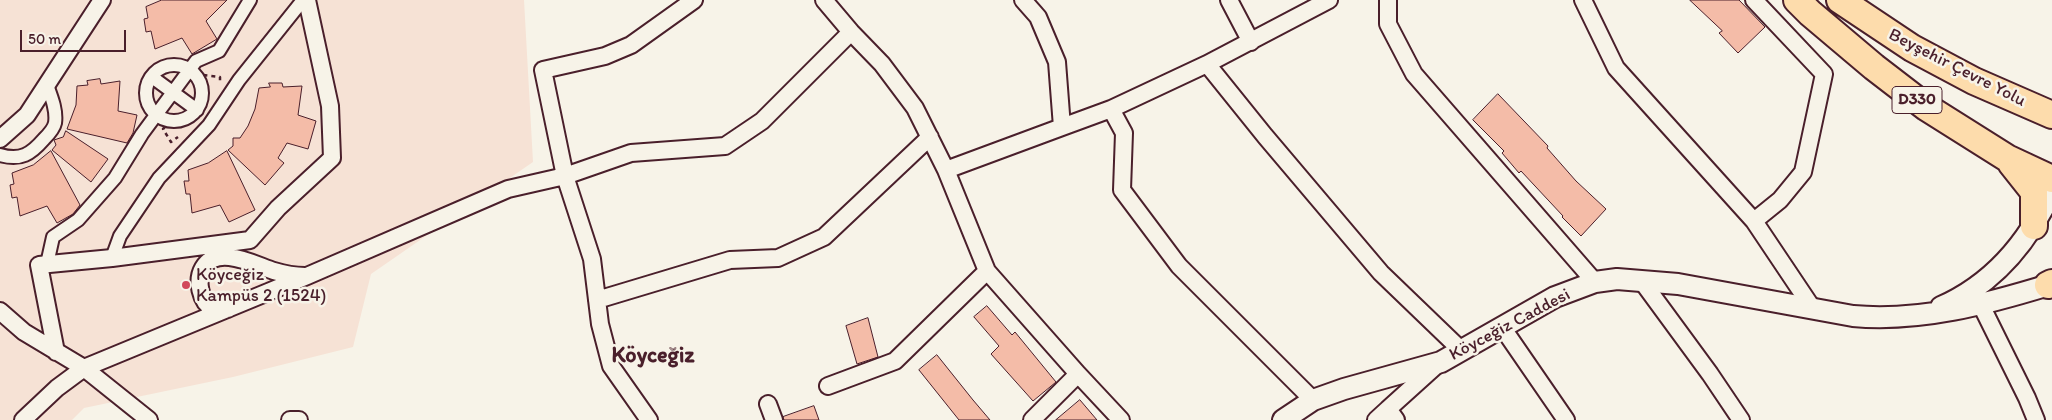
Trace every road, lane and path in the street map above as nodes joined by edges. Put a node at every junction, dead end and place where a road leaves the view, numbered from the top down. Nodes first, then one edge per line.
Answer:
1 (102, 0) edge
2 (250, 0) edge
3 (303, 0) edge
4 (307, 0) edge
5 (694, 0) edge
6 (824, 0) edge
7 (1023, 0) edge
8 (1228, 0) edge
9 (1328, 0) edge
10 (1388, 0) edge
11 (1583, 0) edge
12 (1754, 0) edge
13 (1798, 0) edge
14 (1840, 0) edge
15 (851, 32) junction
16 (1251, 42) junction
17 (1207, 64) junction
18 (190, 70) junction
19 (152, 77) junction
20 (200, 82) junction
21 (47, 84) junction
22 (234, 87) junction
23 (173, 92) junction
24 (1111, 109) junction
25 (197, 110) junction
26 (157, 115) junction
27 (2052, 115) edge
28 (171, 121) junction
29 (1062, 127) junction
30 (930, 137) junction
31 (0, 139) edge
32 (187, 149) junction
33 (0, 155) edge
34 (2007, 158) junction
35 (946, 170) junction
36 (565, 176) junction
37 (2052, 179) edge
38 (2052, 190) edge
39 (1754, 221) junction
40 (2034, 226) junction
41 (217, 251) junction
42 (112, 258) junction
43 (47, 264) junction
44 (987, 271) junction
45 (307, 276) junction
46 (1641, 280) junction
47 (1596, 282) junction
48 (2051, 284) edge
49 (597, 300) junction
50 (1981, 305) junction
51 (228, 309) junction
52 (1814, 309) junction
53 (0, 311) edge
54 (1924, 314) junction
55 (1502, 327) junction
56 (1461, 350) junction
57 (56, 352) junction
58 (1441, 362) junction
59 (84, 368) junction
60 (1078, 374) junction
61 (828, 386) dead end
62 (1313, 400) junction
63 (768, 404) dead end
64 (1386, 416) edge
65 (22, 420) edge
66 (149, 420) edge
67 (290, 420) edge
68 (299, 420) edge
69 (649, 420) edge
70 (774, 420) edge
71 (1032, 420) edge
72 (1121, 420) edge
73 (1282, 420) edge
74 (1566, 420) edge
75 (1741, 420) edge
76 (2036, 420) edge

1 - 21 street
2 - 18 street
3 - 22 street
4 - 41 street
5 - 36 street
6 - 15 street
7 - 29 street
8 - 16 street
9 - 16 street
10 - 47 street
11 - 39 street
12 - 39 street
13 - 34 highway, Beyşehir Çevre Yolu / D330
14 - 27 highway, Beyşehir Çevre Yolu / D330
15 - 30 street
15 - 36 street
16 - 17 street
17 - 24 street
17 - 56 street
18 - 19 street
18 - 20 street
18 - 23 street
19 - 23 street
19 - 26 street
20 - 22 path
20 - 25 street
21 - 31 street
21 - 33 street
22 - 32 street
23 - 25 street
23 - 26 street
24 - 29 street
24 - 62 street
25 - 28 street
26 - 28 street
26 - 43 street
28 - 32 path
29 - 35 street
30 - 35 street
30 - 49 street
32 - 42 street
34 - 37 highway, Beyşehir Çevre Yolu / D330
34 - 40 highway
35 - 44 street
36 - 45 street
36 - 49 street
38 - 40 street, Köyceğiz Caddesi
39 - 52 street
40 - 54 street, Köyceğiz Caddesi
41 - 42 street
41 - 45 street
41 - 51 street
42 - 43 street
43 - 57 street
44 - 60 street
44 - 61 street
45 - 51 street
46 - 47 street, Köyceğiz Caddesi
46 - 52 street, Köyceğiz Caddesi
46 - 75 street
47 - 55 street, Köyceğiz Caddesi
48 - 50 street, Köyceğiz Caddesi
49 - 69 street
50 - 54 street, Köyceğiz Caddesi
50 - 76 street
51 - 59 street
52 - 54 street, Köyceğiz Caddesi
53 - 57 street
55 - 56 street, Köyceğiz Caddesi
55 - 74 street
56 - 58 street, Köyceğiz Caddesi
57 - 59 street
58 - 62 street, Köyceğiz Caddesi
58 - 64 street
59 - 65 street
59 - 66 street
60 - 71 street
60 - 72 street
62 - 73 street, Köyceğiz Caddesi
63 - 70 street
67 - 68 street

